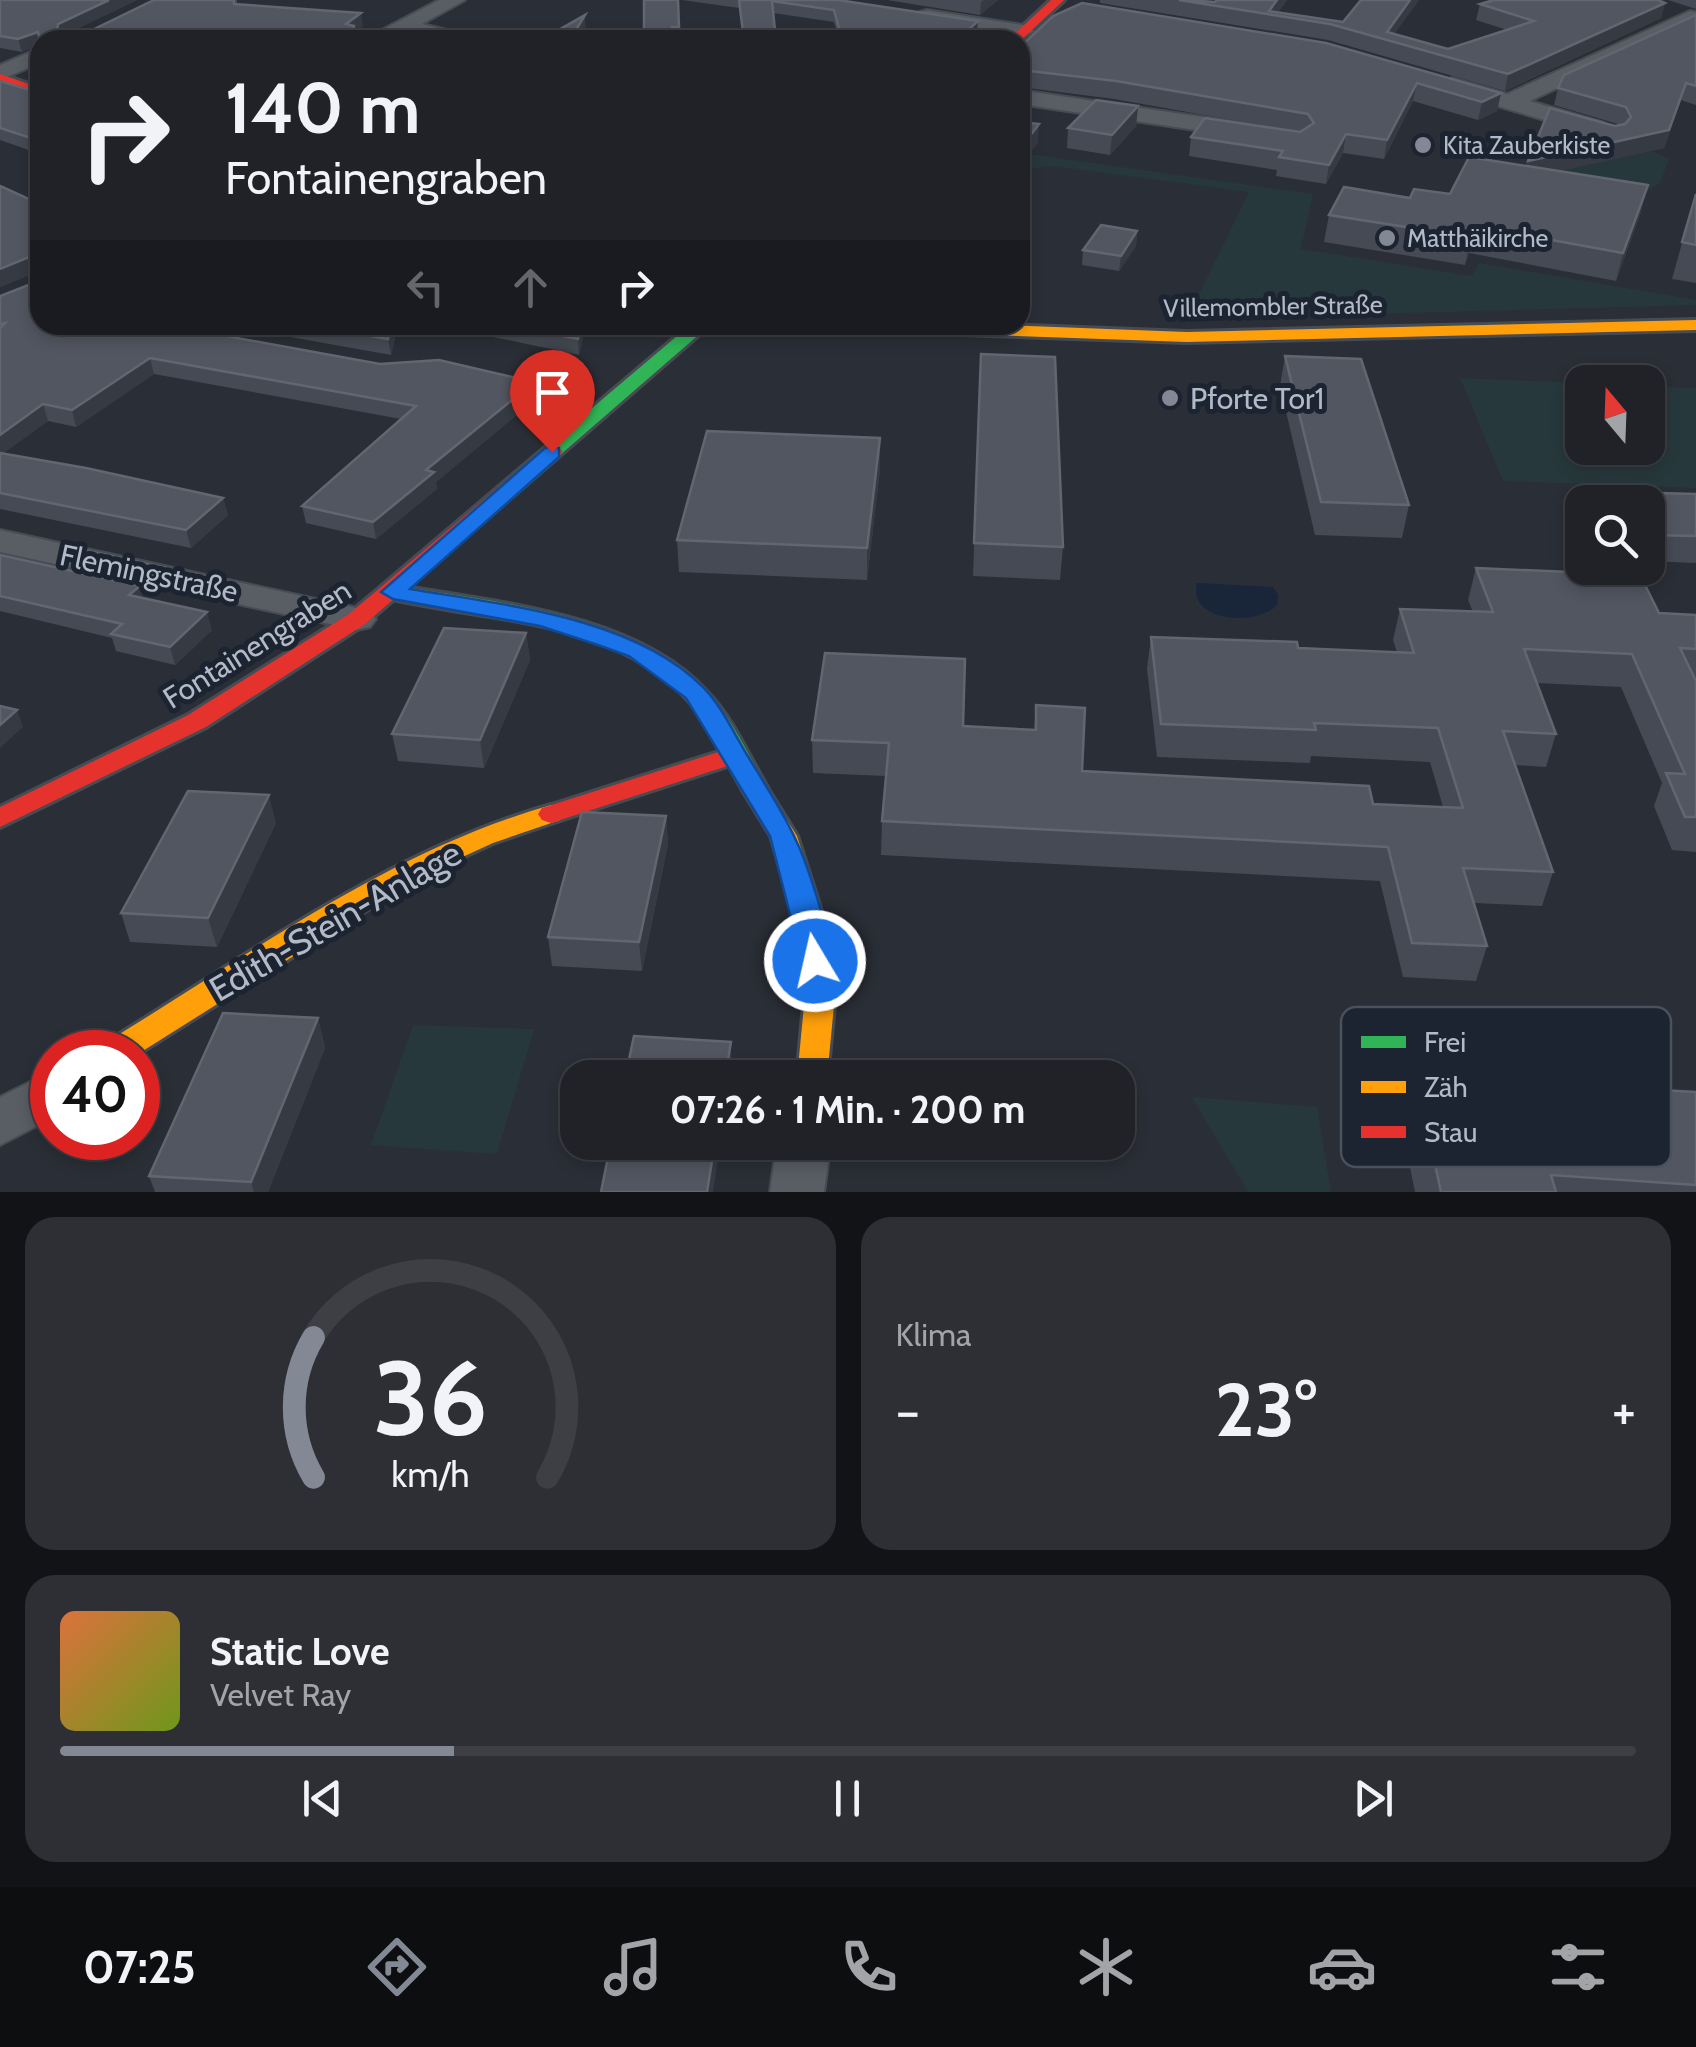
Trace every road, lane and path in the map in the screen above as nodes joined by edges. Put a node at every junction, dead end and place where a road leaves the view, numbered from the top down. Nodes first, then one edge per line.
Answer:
1 (455, 0) edge
2 (1055, 2) edge
3 (1663, 9) edge
4 (1081, 10) edge
5 (903, 12) edge
6 (1693, 18) edge
7 (402, 26) junction
8 (394, 30) edge
9 (418, 30) edge
10 (990, 30) edge
11 (1025, 30) edge
12 (30, 61) edge
13 (0, 76) edge
14 (1436, 81) edge
15 (30, 89) edge
16 (1030, 99) edge
17 (1509, 102) junction
18 (1611, 133) edge
19 (1276, 136) edge
20 (1696, 325) edge
21 (1030, 331) edge
22 (690, 335) edge
23 (0, 541) edge
24 (393, 592) junction
25 (358, 618) junction
26 (734, 755) junction
27 (0, 818) edge
28 (152, 1030) edge
29 (814, 1060) edge
30 (30, 1105) edge
31 (0, 1123) edge
32 (802, 1160) edge
33 (798, 1192) edge

1 - 7 street
2 - 4 street
2 - 11 street
3 - 6 street
5 - 10 street
6 - 17 street
7 - 8 street
7 - 9 street
12 - 13 street
13 - 15 street
14 - 17 street
16 - 19 street
17 - 18 street
20 - 21 street, Villemombler Straße
22 - 24 street, Fontainengraben
23 - 25 street, Flemingstraße
24 - 25 street, Fontainengraben
24 - 26 street
25 - 27 street, Fontainengraben
26 - 28 street, Edith-Stein-Anlage
26 - 29 street
30 - 31 street
32 - 33 street

